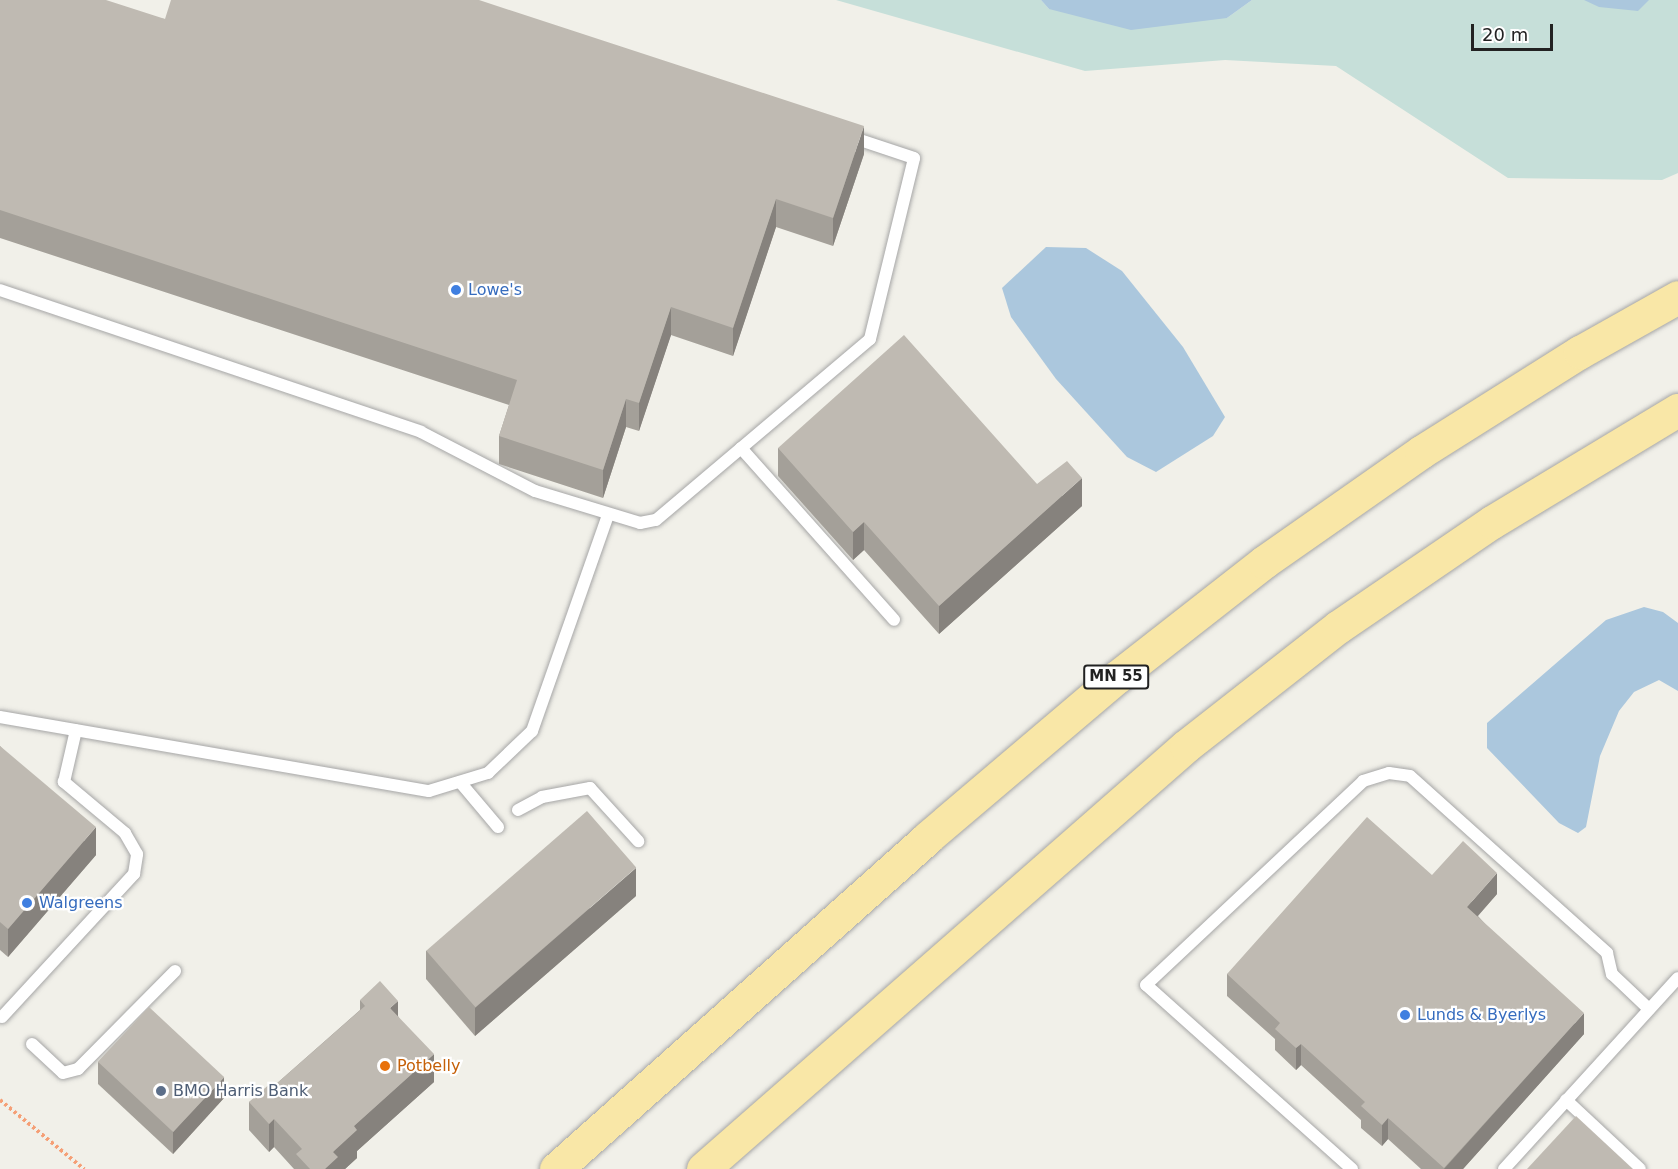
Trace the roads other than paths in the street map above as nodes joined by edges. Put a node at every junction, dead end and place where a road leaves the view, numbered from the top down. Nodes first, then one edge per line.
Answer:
1 (835, 131) edge
2 (0, 290) edge
3 (1678, 297) edge
4 (1678, 410) edge
5 (741, 448) junction
6 (608, 515) junction
7 (894, 620) dead end
8 (0, 717) edge
9 (76, 730) junction
10 (460, 782) junction
11 (518, 810) dead end
12 (498, 827) dead end
13 (638, 841) dead end
14 (176, 971) dead end
15 (1678, 978) edge
16 (1649, 1009) junction
17 (2, 1017) dead end
18 (32, 1044) dead end
19 (1566, 1100) junction
20 (556, 1169) edge
21 (703, 1169) edge
22 (1352, 1169) edge
23 (1504, 1169) edge
24 (1640, 1169) edge

1 - 5 lane
2 - 6 lane
3 - 20 main road, MN 55
4 - 21 main road
5 - 6 lane
5 - 7 lane
6 - 10 lane
8 - 9 lane
9 - 10 lane
9 - 17 lane
10 - 12 lane
11 - 13 lane
14 - 18 lane
15 - 16 lane
16 - 19 lane
16 - 22 lane
19 - 23 lane
19 - 24 lane

